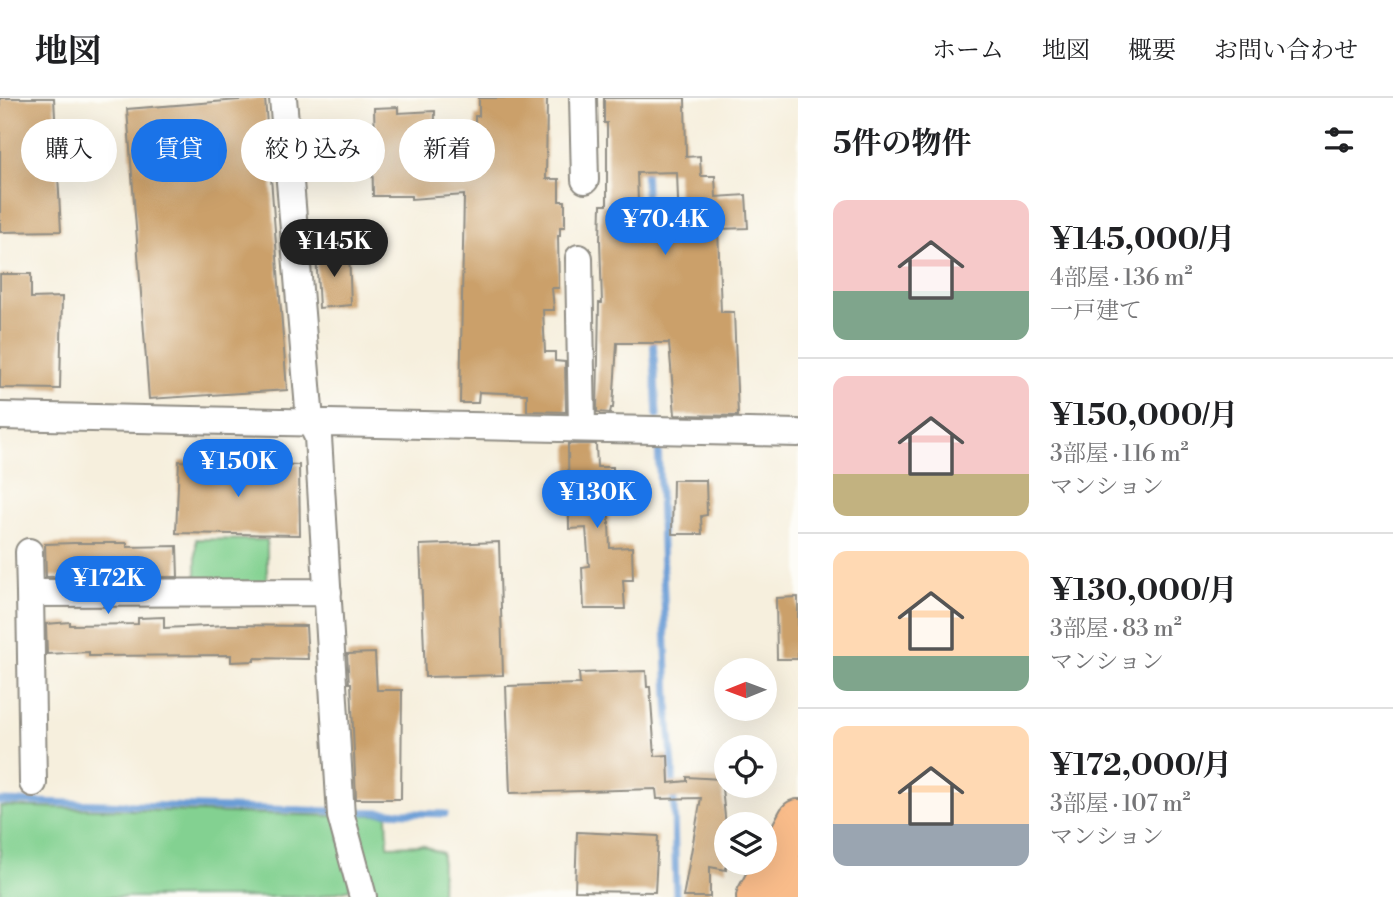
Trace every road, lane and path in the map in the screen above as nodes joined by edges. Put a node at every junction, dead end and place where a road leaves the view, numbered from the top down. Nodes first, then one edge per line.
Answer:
1 (283, 98) edge
2 (583, 98) edge
3 (585, 180) dead end
4 (579, 258) dead end
5 (0, 416) edge
6 (310, 421) junction
7 (582, 428) junction
8 (798, 433) edge
9 (29, 552) dead end
10 (328, 592) junction
11 (30, 593) junction
12 (33, 783) dead end
13 (798, 819) edge
14 (798, 876) edge
15 (363, 897) edge
16 (756, 897) edge
17 (787, 897) edge

1 - 6 street
2 - 3 street
4 - 7 street
5 - 6 street
6 - 7 street
6 - 10 street
7 - 8 street
9 - 11 street
10 - 11 street
10 - 15 street
11 - 12 street
13 - 16 highway
14 - 17 highway

